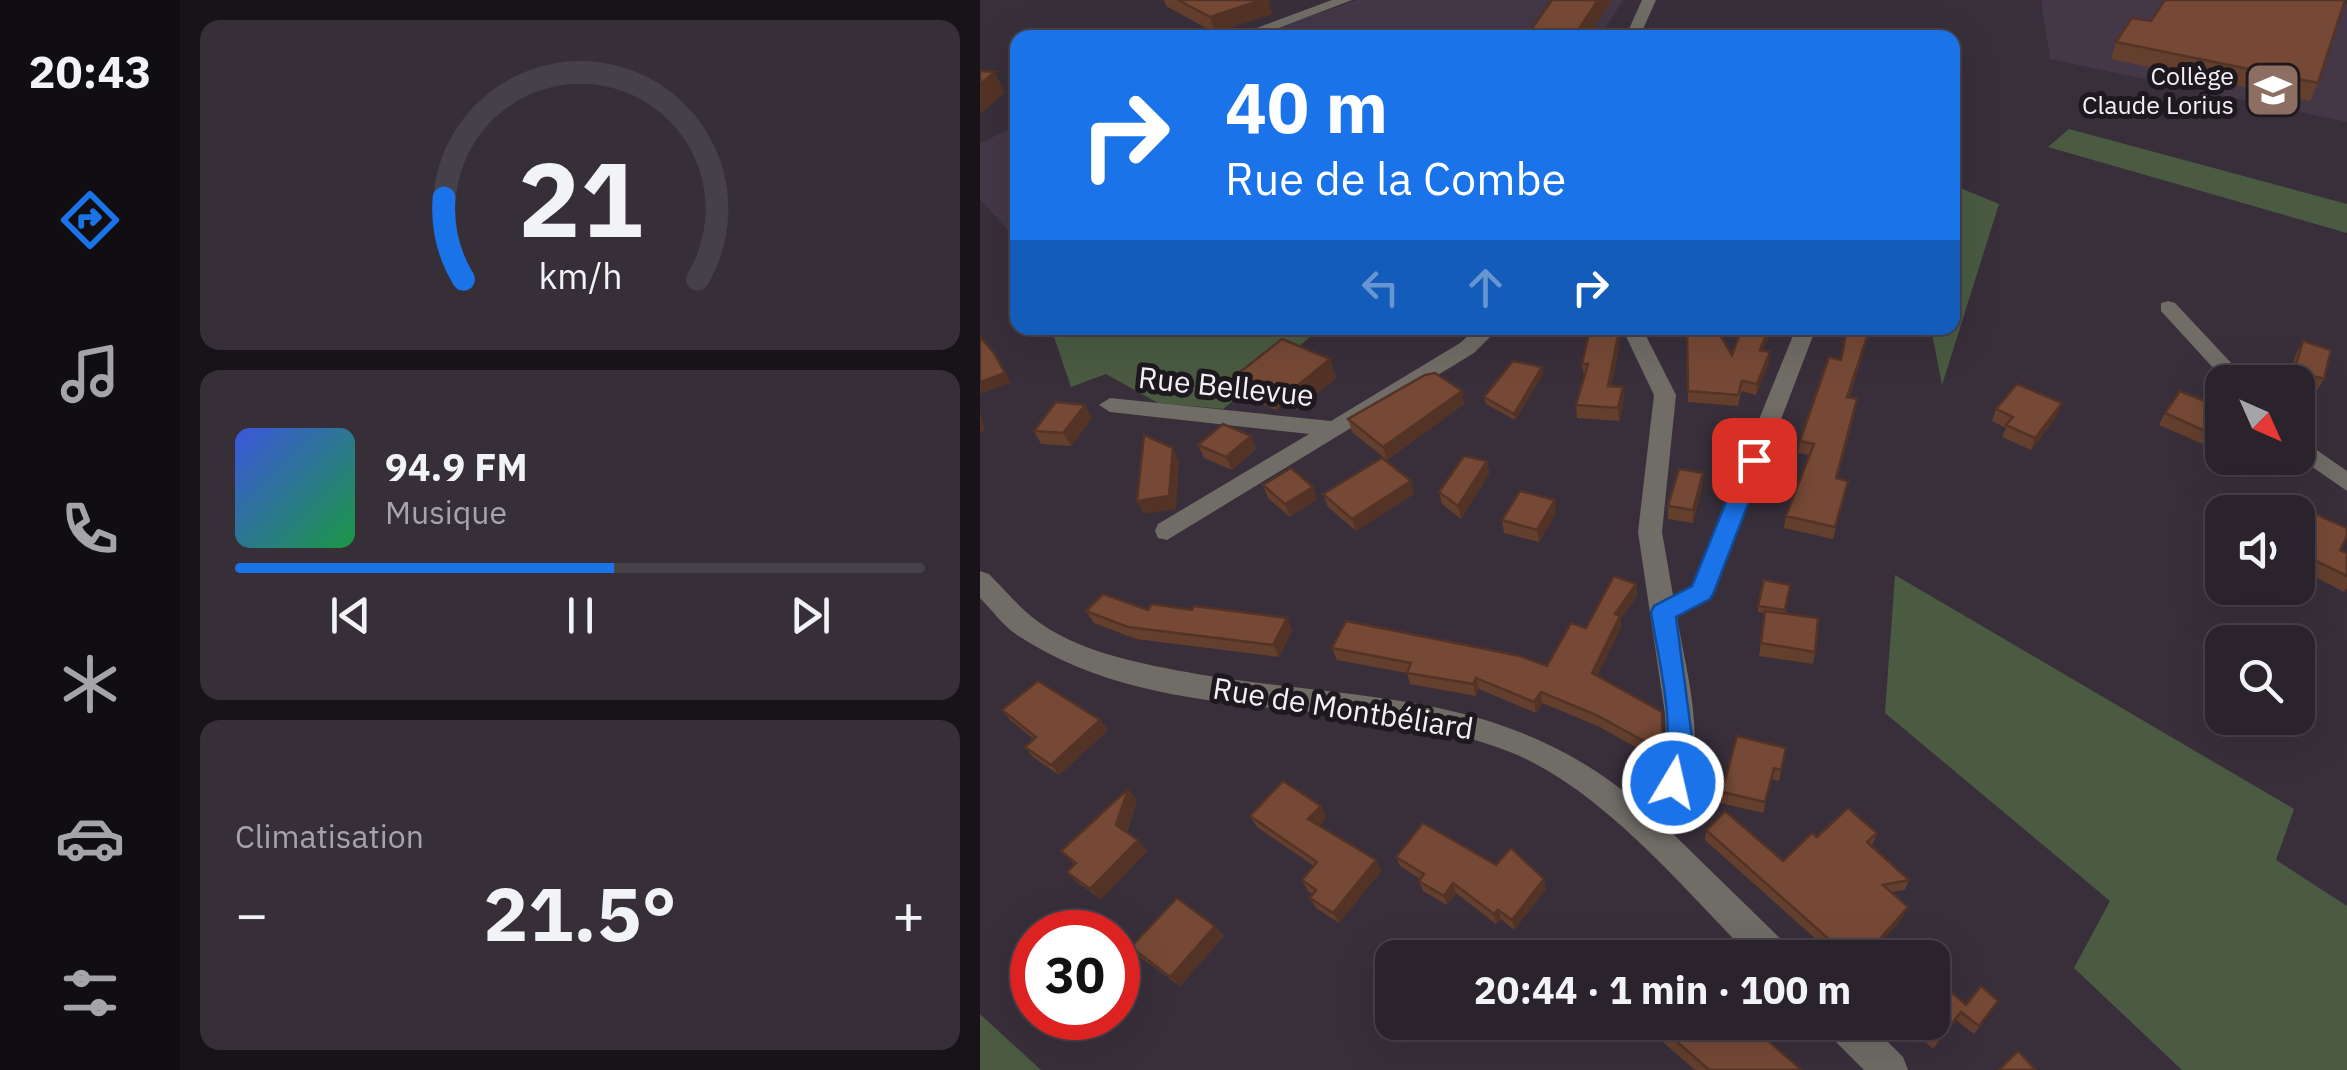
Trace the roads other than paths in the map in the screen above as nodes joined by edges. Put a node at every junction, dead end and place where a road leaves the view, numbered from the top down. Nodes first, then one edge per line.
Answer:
1 (1345, 0) edge
2 (1649, 0) edge
3 (1260, 30) edge
4 (1636, 30) edge
5 (2168, 307) dead end
6 (1481, 335) edge
7 (1635, 335) edge
8 (1803, 335) edge
9 (2222, 365) edge
10 (1110, 405) dead end
11 (1334, 428) junction
12 (2315, 458) edge
13 (2347, 483) edge
14 (1167, 531) dead end
15 (980, 581) edge
16 (1663, 612) junction
17 (1644, 830) junction
18 (1757, 940) edge
19 (1860, 1040) edge
20 (1890, 1070) edge

1 - 3 street
2 - 4 street
5 - 9 street
6 - 11 street, Rue Bellevue
7 - 16 street
8 - 16 street
10 - 11 street, Rue Bellevue
11 - 14 street, Rue Bellevue
12 - 13 street
15 - 17 street, Rue de Montbéliard
16 - 17 street
17 - 18 street, Rue de Montbéliard
19 - 20 street

